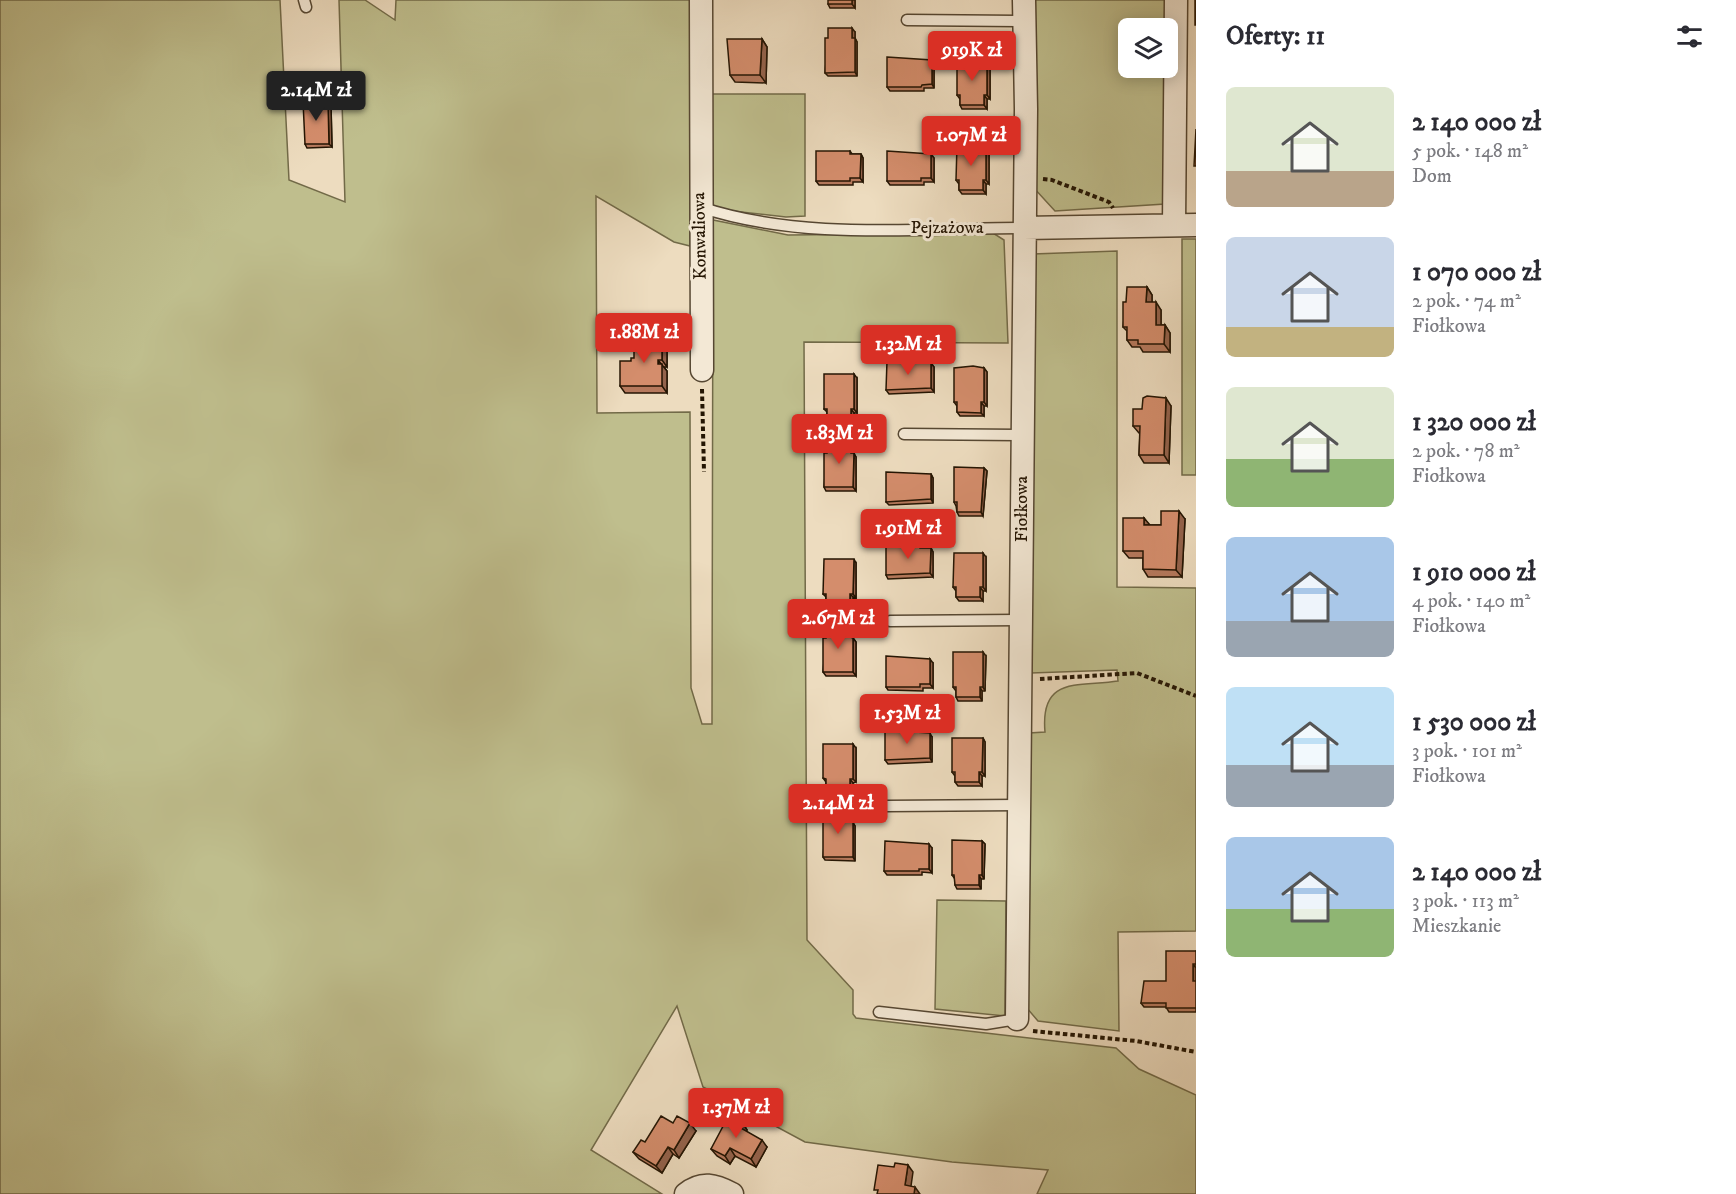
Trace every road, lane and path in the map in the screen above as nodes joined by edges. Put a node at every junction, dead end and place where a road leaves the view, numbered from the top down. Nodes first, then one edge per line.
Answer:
1 (701, 0) edge
2 (1176, 0) edge
3 (1024, 11) edge
4 (907, 20) dead end
5 (1025, 177) junction
6 (699, 207) junction
7 (1185, 225) edge
8 (1126, 226) junction
9 (1024, 228) junction
10 (702, 370) joint
11 (904, 434) dead end
12 (1022, 435) junction
13 (704, 472) dead end
14 (1022, 620) junction
15 (890, 621) dead end
16 (1022, 681) junction
17 (1196, 696) edge
18 (1019, 805) junction
19 (886, 806) dead end
20 (879, 1012) dead end
21 (1017, 1019) junction
22 (1196, 1052) edge
23 (686, 1194) edge
24 (732, 1194) edge

1 - 6 street, Konwaliowa
2 - 7 street
3 - 4 lane
3 - 5 street, Fiołkowa
5 - 8 path
5 - 9 street, Fiołkowa
6 - 9 lane, Pejzażowa
6 - 10 street, Konwaliowa
7 - 8 street, Pejzażowa
8 - 9 street, Pejzażowa
9 - 12 street, Fiołkowa
10 - 13 path
11 - 12 lane
12 - 14 street, Fiołkowa
14 - 15 lane
14 - 16 street, Fiołkowa
16 - 17 path
16 - 18 street, Fiołkowa
18 - 19 lane
18 - 21 street, Fiołkowa
20 - 21 lane
21 - 22 path
23 - 24 street

